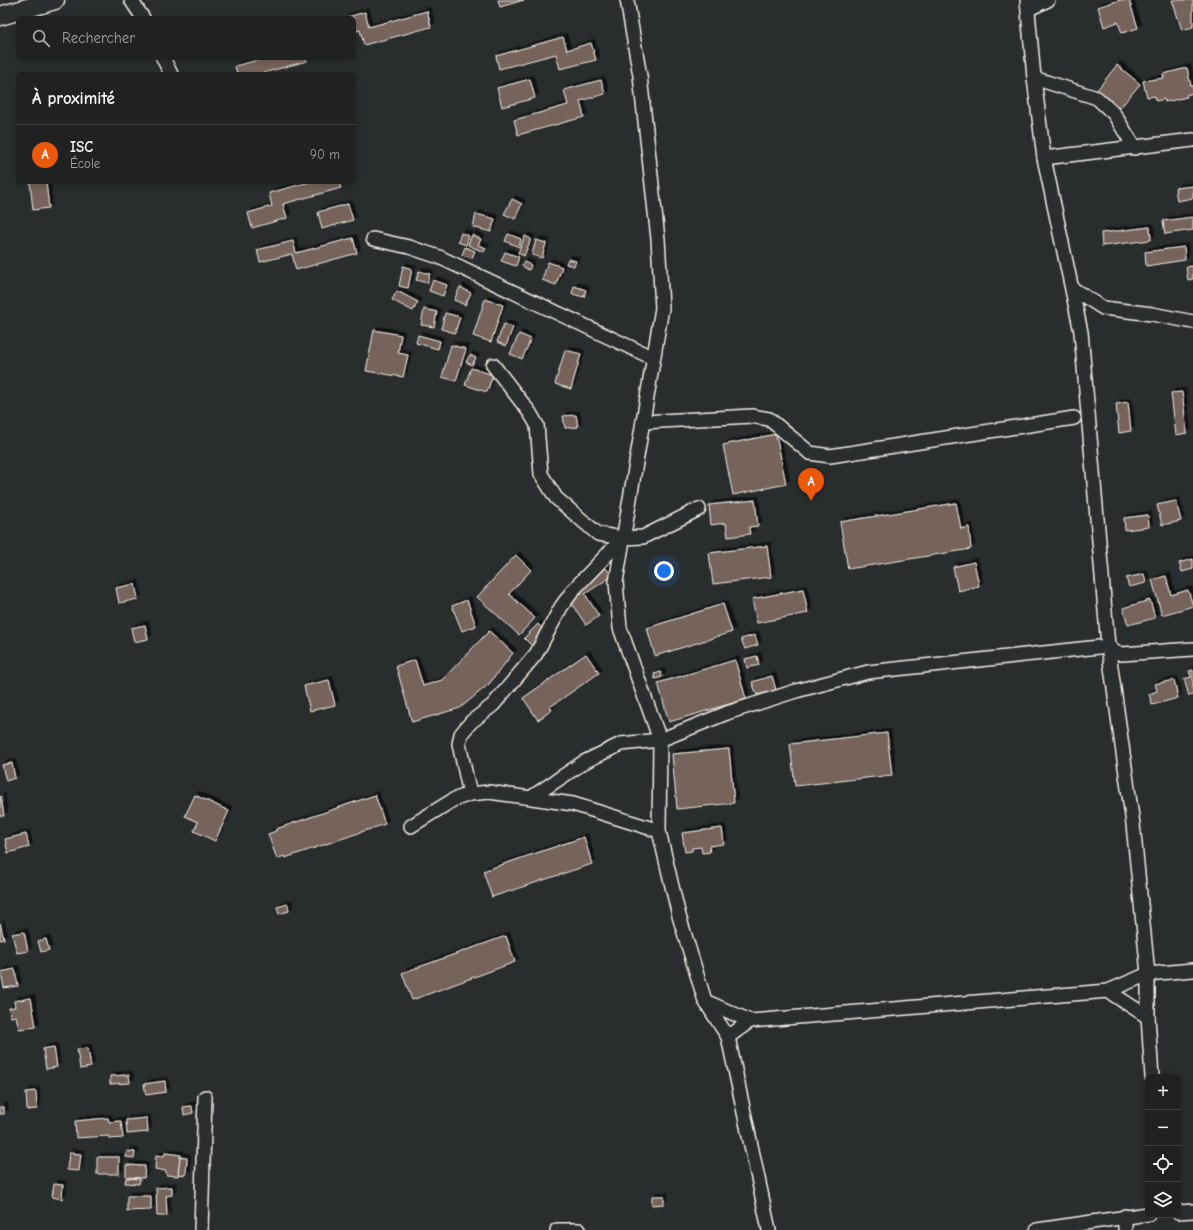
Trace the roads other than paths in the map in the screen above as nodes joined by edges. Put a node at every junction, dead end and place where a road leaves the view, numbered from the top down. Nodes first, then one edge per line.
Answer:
1 (55, 0) edge
2 (131, 0) edge
3 (627, 0) edge
4 (1048, 0) edge
5 (1028, 5) edge
6 (0, 16) edge
7 (142, 16) edge
8 (164, 60) edge
9 (170, 72) edge
10 (1034, 78) junction
11 (1193, 140) edge
12 (1135, 148) junction
13 (1044, 158) junction
14 (373, 239) dead end
15 (1073, 289) junction
16 (1193, 322) edge
17 (653, 358) junction
18 (493, 365) dead end
19 (1086, 390) junction
20 (1074, 418) junction
21 (642, 422) junction
22 (1090, 436) junction
23 (699, 509) dead end
24 (624, 538) junction
25 (1108, 646) junction
26 (1193, 649) edge
27 (660, 740) junction
28 (470, 794) junction
29 (532, 797) junction
30 (411, 826) dead end
31 (660, 831) junction
32 (1193, 970) edge
33 (1148, 974) junction
34 (1108, 991) junction
35 (705, 1001) junction
36 (1148, 1017) junction
37 (750, 1021) junction
38 (728, 1037) junction
39 (1152, 1074) edge
40 (205, 1097) dead end
41 (1193, 1210) edge
42 (1181, 1212) edge
43 (1145, 1214) edge
44 (1125, 1216) junction
45 (201, 1230) edge
46 (557, 1230) edge
47 (579, 1230) edge
48 (769, 1230) edge
49 (1040, 1230) edge
50 (1125, 1230) edge

1 - 6 main road
2 - 7 street
3 - 17 street
4 - 5 street
5 - 10 street
8 - 9 street
10 - 12 street
10 - 13 street
11 - 12 street
12 - 13 street
13 - 15 street
14 - 17 street
15 - 16 street
15 - 19 street
17 - 21 street
18 - 24 street
19 - 20 street
19 - 22 street
20 - 21 street
20 - 22 street
21 - 24 street
22 - 25 street
23 - 24 street
24 - 27 street
24 - 28 street
25 - 26 street
25 - 27 street
25 - 33 street
27 - 29 street
27 - 31 street
28 - 29 street
28 - 30 street
29 - 31 street
31 - 35 street
32 - 33 street
33 - 34 street
33 - 36 street
34 - 36 street
34 - 37 street
35 - 37 street
35 - 38 street
36 - 39 street
37 - 38 street
38 - 48 street
40 - 45 street
41 - 42 street
43 - 44 street
44 - 49 street
44 - 50 street
46 - 47 street

